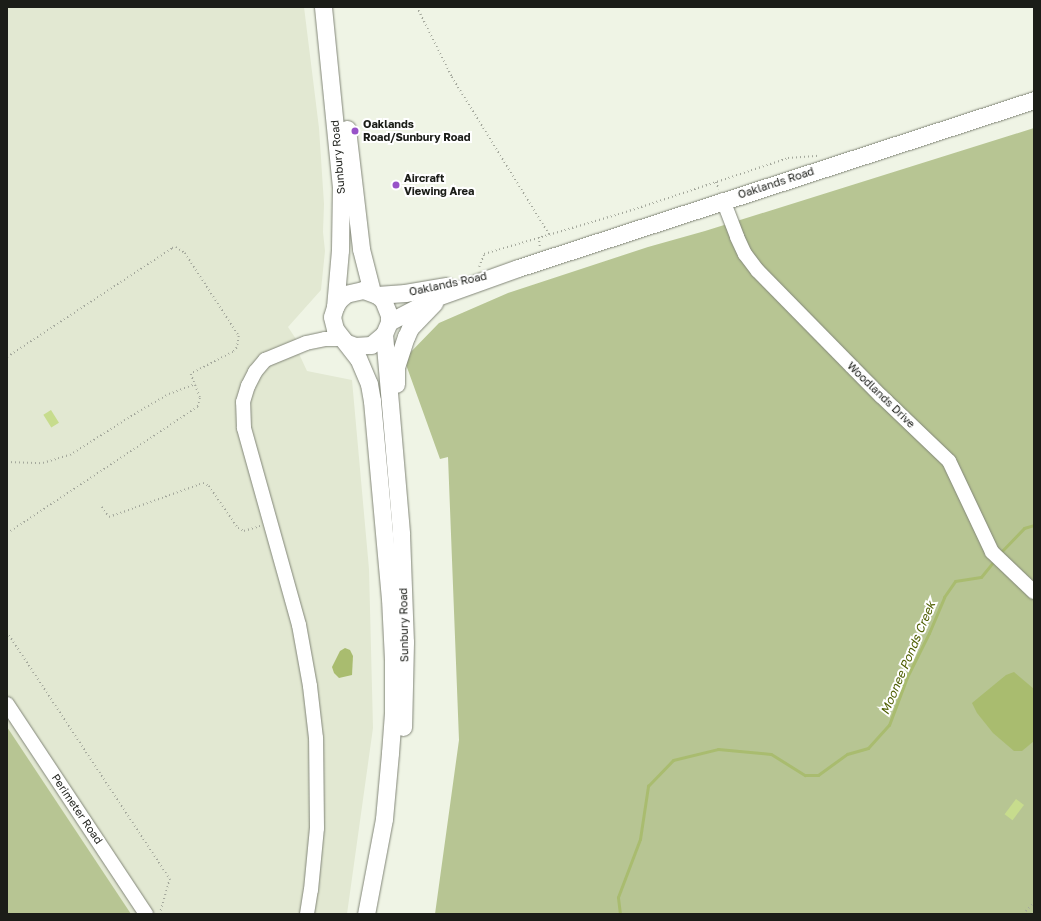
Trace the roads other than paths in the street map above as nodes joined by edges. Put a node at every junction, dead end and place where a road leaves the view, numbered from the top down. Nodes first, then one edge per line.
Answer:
1 (323, 7) edge
2 (326, 7) edge
3 (1034, 100) edge
4 (723, 200) junction
5 (518, 268) junction
6 (436, 293) junction
7 (374, 294) junction
8 (334, 312) junction
9 (386, 328) junction
10 (344, 341) junction
11 (306, 343) junction
12 (401, 534) junction
13 (1034, 592) edge
14 (7, 704) edge
15 (146, 914) edge
16 (307, 914) edge
17 (366, 914) edge
18 (374, 914) edge

1 - 8 main road, Sunbury Road
2 - 7 main road, Sunbury Road
3 - 4 main road, Oaklands Road
4 - 5 main road, Oaklands Road
4 - 13 lane, Woodlands Drive
5 - 6 main road, Oaklands Road
5 - 6 main road, Oaklands Road
6 - 7 main road, Oaklands Road
6 - 9 main road, Oaklands Road
6 - 12 main road
7 - 8 main road
7 - 9 main road
8 - 10 main road
8 - 11 lane
9 - 10 main road
9 - 12 main road, Sunbury Road
10 - 11 lane
10 - 17 main road, Sunbury Road
11 - 16 lane
12 - 18 main road, Sunbury Road
14 - 15 lane, Perimeter Road

